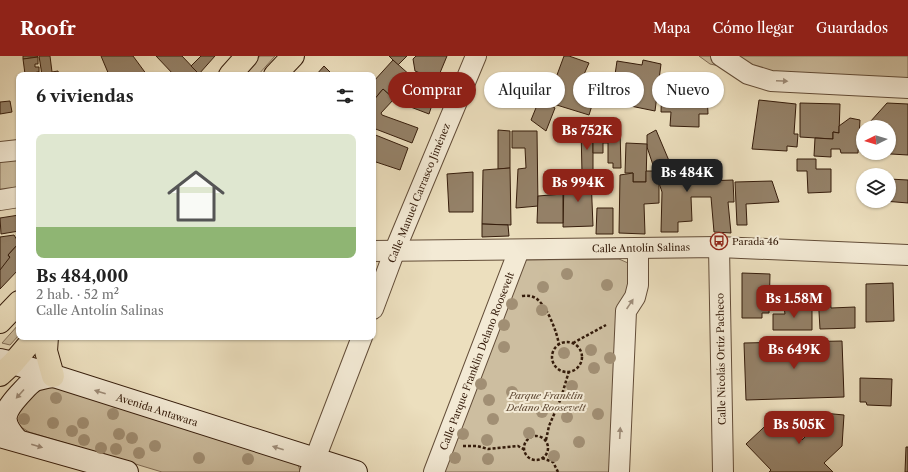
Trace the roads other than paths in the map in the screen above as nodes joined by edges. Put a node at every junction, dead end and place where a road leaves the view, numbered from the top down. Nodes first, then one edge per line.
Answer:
1 (248, 56) edge
2 (293, 56) edge
3 (476, 56) edge
4 (721, 56) edge
5 (233, 72) edge
6 (278, 72) edge
7 (908, 88) edge
8 (16, 150) edge
9 (0, 152) edge
10 (16, 198) edge
11 (0, 200) edge
12 (719, 247) junction
13 (638, 248) junction
14 (376, 250) edge
15 (395, 250) junction
16 (519, 250) junction
17 (908, 255) edge
18 (376, 301) edge
19 (16, 305) edge
20 (0, 322) edge
21 (31, 340) edge
22 (47, 340) edge
23 (361, 340) edge
24 (4, 366) edge
25 (53, 376) junction
26 (8, 438) edge
27 (312, 466) edge
28 (127, 472) edge
29 (356, 472) edge
30 (434, 472) edge
31 (619, 472) edge
32 (723, 472) edge

1 - 5 highway
2 - 6 highway
3 - 15 street, Calle Manuel Carrasco Jiménez
4 -> 7 street
8 - 9 street
10 - 11 street
12 - 13 street, Calle Antolín Salinas
12 - 17 street, Calle Antolín Salinas
12 - 32 street, Calle Nicolás Ortiz Pacheco
13 - 16 street, Calle Antolín Salinas
31 -> 13 street
14 - 15 street, Calle Antolín Salinas
15 - 16 street, Calle Antolín Salinas
15 - 18 street, Calle Manuel Carrasco Jiménez
16 - 30 street, Calle Parque Franklin Delano Roosevelt
19 - 20 highway
21 - 24 highway
22 - 25 highway
23 - 27 street
24 - 25 street, Avenida Antawara
25 -> 26 street
27 -> 25 street, Avenida Antawara
26 -> 28 street
27 - 29 street, Avenida Antawara

